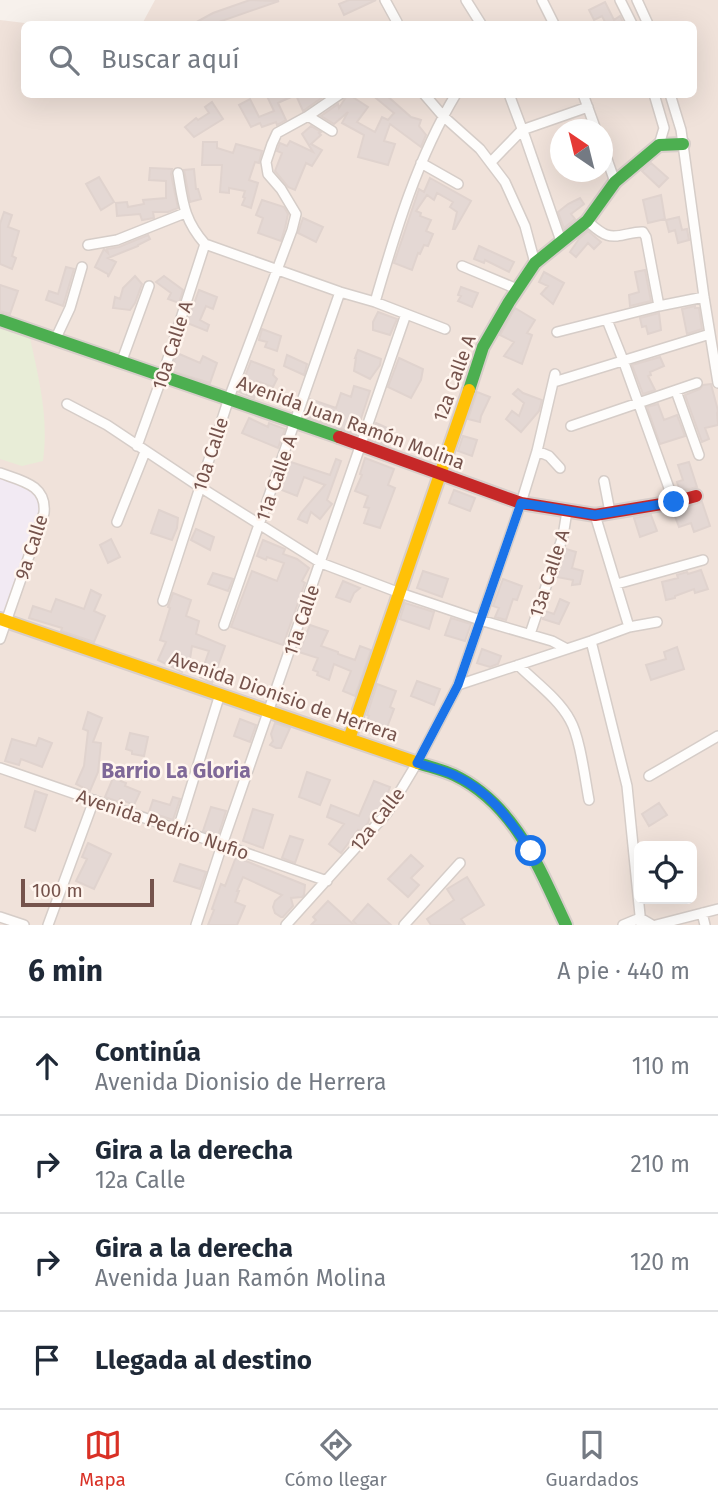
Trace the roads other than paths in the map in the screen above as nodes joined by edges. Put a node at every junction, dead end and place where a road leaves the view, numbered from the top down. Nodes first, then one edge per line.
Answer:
1 (386, 0) edge
2 (466, 0) edge
3 (542, 0) edge
4 (620, 0) edge
5 (637, 0) edge
6 (396, 21) edge
7 (479, 21) edge
8 (552, 21) edge
9 (630, 21) edge
10 (647, 21) edge
11 (334, 98) edge
12 (427, 98) edge
13 (454, 98) edge
14 (511, 98) edge
15 (585, 98) edge
16 (655, 98) edge
17 (671, 98) edge
18 (588, 107) junction
19 (308, 116) junction
20 (443, 116) junction
21 (593, 119) edge
22 (523, 130) junction
23 (332, 131) dead end
24 (683, 144) junction
25 (659, 145) junction
26 (491, 162) junction
27 (421, 163) junction
28 (178, 173) dead end
29 (613, 176) edge
30 (615, 182) junction
31 (458, 184) dead end
32 (185, 213) junction
33 (587, 221) junction
34 (561, 241) junction
35 (205, 244) junction
36 (88, 245) dead end
37 (535, 263) junction
38 (462, 266) dead end
39 (82, 267) dead end
40 (276, 269) junction
41 (149, 286) dead end
42 (517, 289) junction
43 (340, 292) junction
44 (704, 297) junction
45 (375, 302) junction
46 (659, 306) junction
47 (407, 314) junction
48 (0, 320) edge
49 (607, 320) junction
50 (445, 328) dead end
51 (557, 332) dead end
52 (710, 334) junction
53 (55, 340) junction
54 (623, 360) junction
55 (121, 363) junction
56 (162, 377) junction
57 (697, 383) dead end
58 (718, 383) edge
59 (676, 391) junction
60 (229, 398) junction
61 (639, 403) junction
62 (67, 404) dead end
63 (294, 423) junction
64 (571, 426) dead end
65 (361, 445) junction
66 (141, 449) junction
67 (537, 451) junction
68 (699, 455) dead end
69 (560, 468) dead end
70 (0, 472) edge
71 (441, 474) junction
72 (604, 481) dead end
73 (200, 487) junction
74 (696, 496) dead end
75 (674, 502) junction
76 (521, 503) junction
77 (567, 511) junction
78 (610, 512) junction
79 (595, 515) junction
80 (117, 522) dead end
81 (260, 525) junction
82 (703, 559) dead end
83 (321, 563) junction
84 (617, 584) junction
85 (400, 593) junction
86 (163, 601) dead end
87 (3, 620) edge
88 (480, 620) junction
89 (657, 622) dead end
90 (225, 625) dead end
91 (629, 627) junction
92 (530, 634) junction
93 (0, 639) edge
94 (591, 641) junction
95 (567, 649) junction
96 (518, 665) junction
97 (458, 685) junction
98 (220, 694) junction
99 (269, 711) junction
100 (718, 736) edge
101 (349, 739) junction
102 (417, 763) junction
103 (0, 768) edge
104 (649, 776) dead end
105 (94, 800) junction
106 (589, 800) dead end
107 (178, 829) junction
108 (222, 845) junction
109 (460, 863) dead end
110 (327, 881) junction
111 (718, 909) edge
112 (702, 913) junction
113 (0, 917) edge
114 (641, 921) edge
115 (24, 925) edge
116 (48, 925) edge
117 (196, 925) edge
118 (286, 925) edge
119 (404, 925) edge
120 (566, 925) edge
121 (623, 925) edge
122 (656, 925) edge
123 (705, 925) edge

1 - 6 street
2 - 7 street
3 - 8 street
4 - 9 street
5 - 10 street
11 - 19 street, 10a Calle
12 - 20 street
13 - 20 street
14 - 22 street
15 - 18 street
16 - 25 street
17 - 24 street
18 - 21 street
18 - 22 street
19 - 23 street
19 - 40 street, 10a Calle
20 - 26 street
20 - 27 street
22 - 26 street
22 - 34 street
24 - 25 street
24 - 44 street
25 - 30 street, 12a Calle A
26 - 37 street
27 - 31 street
27 - 45 street
28 - 32 street
29 - 30 street
30 - 33 street, 12a Calle A
32 - 35 street
32 - 36 street
33 - 34 street, 12a Calle A
33 - 46 street
34 - 37 street, 12a Calle A
35 - 40 street
35 - 56 street, 10a Calle A
37 - 42 street, 12a Calle A
38 - 42 street
39 - 53 street
40 - 43 street
40 - 60 street, 10a Calle
41 - 55 street
42 - 71 street, 12a Calle A
43 - 45 street
43 - 63 street, 11a Calle A
44 - 46 street
44 - 52 street
45 - 47 street
46 - 49 street
47 - 50 street
47 - 65 street, 11a Calle
48 - 53 street, Avenida Juan Ramón Molina
49 - 51 street
49 - 54 street
52 - 54 street
52 - 58 street
53 - 55 street, Avenida Juan Ramón Molina
54 - 61 street
54 - 67 street, 12a Calle
55 - 56 street, Avenida Juan Ramón Molina
56 - 60 street, Avenida Juan Ramón Molina
56 - 66 street, 10a Calle A
57 - 59 street
59 - 61 street
59 - 68 street
60 - 63 street, Avenida Juan Ramón Molina
60 - 73 street, 10a Calle
61 - 64 street
61 - 75 street
62 - 66 street
63 - 65 street, Avenida Juan Ramón Molina
63 - 81 street, 11a Calle A
65 - 71 street, Avenida Juan Ramón Molina
65 - 83 street, 11a Calle
66 - 73 street
66 - 80 street, 10a Calle A
67 - 69 street
67 - 76 street, 12a Calle
70 - 87 street, 9a Calle
71 - 76 street, Avenida Juan Ramón Molina
71 - 85 street, 12a Calle A
72 - 78 street
73 - 81 street
73 - 86 street, 10a Calle
74 - 75 street, Avenida Juan Ramón Molina
75 - 78 street, Avenida Juan Ramón Molina
76 - 77 street, Avenida Juan Ramón Molina
76 - 88 street, 12a Calle
77 - 79 street, Avenida Juan Ramón Molina
77 - 92 street, 13a Calle A
78 - 79 street, Avenida Juan Ramón Molina
79 - 84 street
81 - 83 street
81 - 90 street, 11a Calle A
82 - 84 street
83 - 85 street
83 - 99 street, 11a Calle
84 - 91 street
85 - 88 street
85 - 101 street, 12a Calle A
87 - 93 street, 9a Calle
87 - 98 street, Avenida Dionisio de Herrera
88 - 92 street
88 - 97 street, 12a Calle
89 - 91 street
91 - 94 street
92 - 95 street
94 - 95 street
94 - 114 street
95 - 96 street
96 - 97 street
96 - 106 street
97 - 102 street, 12a Calle
98 - 99 street, Avenida Dionisio de Herrera
98 - 107 street
99 - 101 street, Avenida Dionisio de Herrera
99 - 108 street, 11a Calle
100 - 104 street
101 - 102 street, Avenida Dionisio de Herrera
102 - 110 street, 12a Calle
102 - 120 street, Avenida Dionisio de Herrera
103 - 105 street, Avenida Pedrio Nufio
105 - 107 street, Avenida Pedrio Nufio
105 - 116 street
107 - 108 street, Avenida Pedrio Nufio
108 - 110 street, Avenida Pedrio Nufio
108 - 117 street, 11a Calle
109 - 119 street
110 - 118 street, 12a Calle
111 - 112 street
112 - 122 street
112 - 123 street
113 - 115 street
114 - 121 street
114 - 122 street

